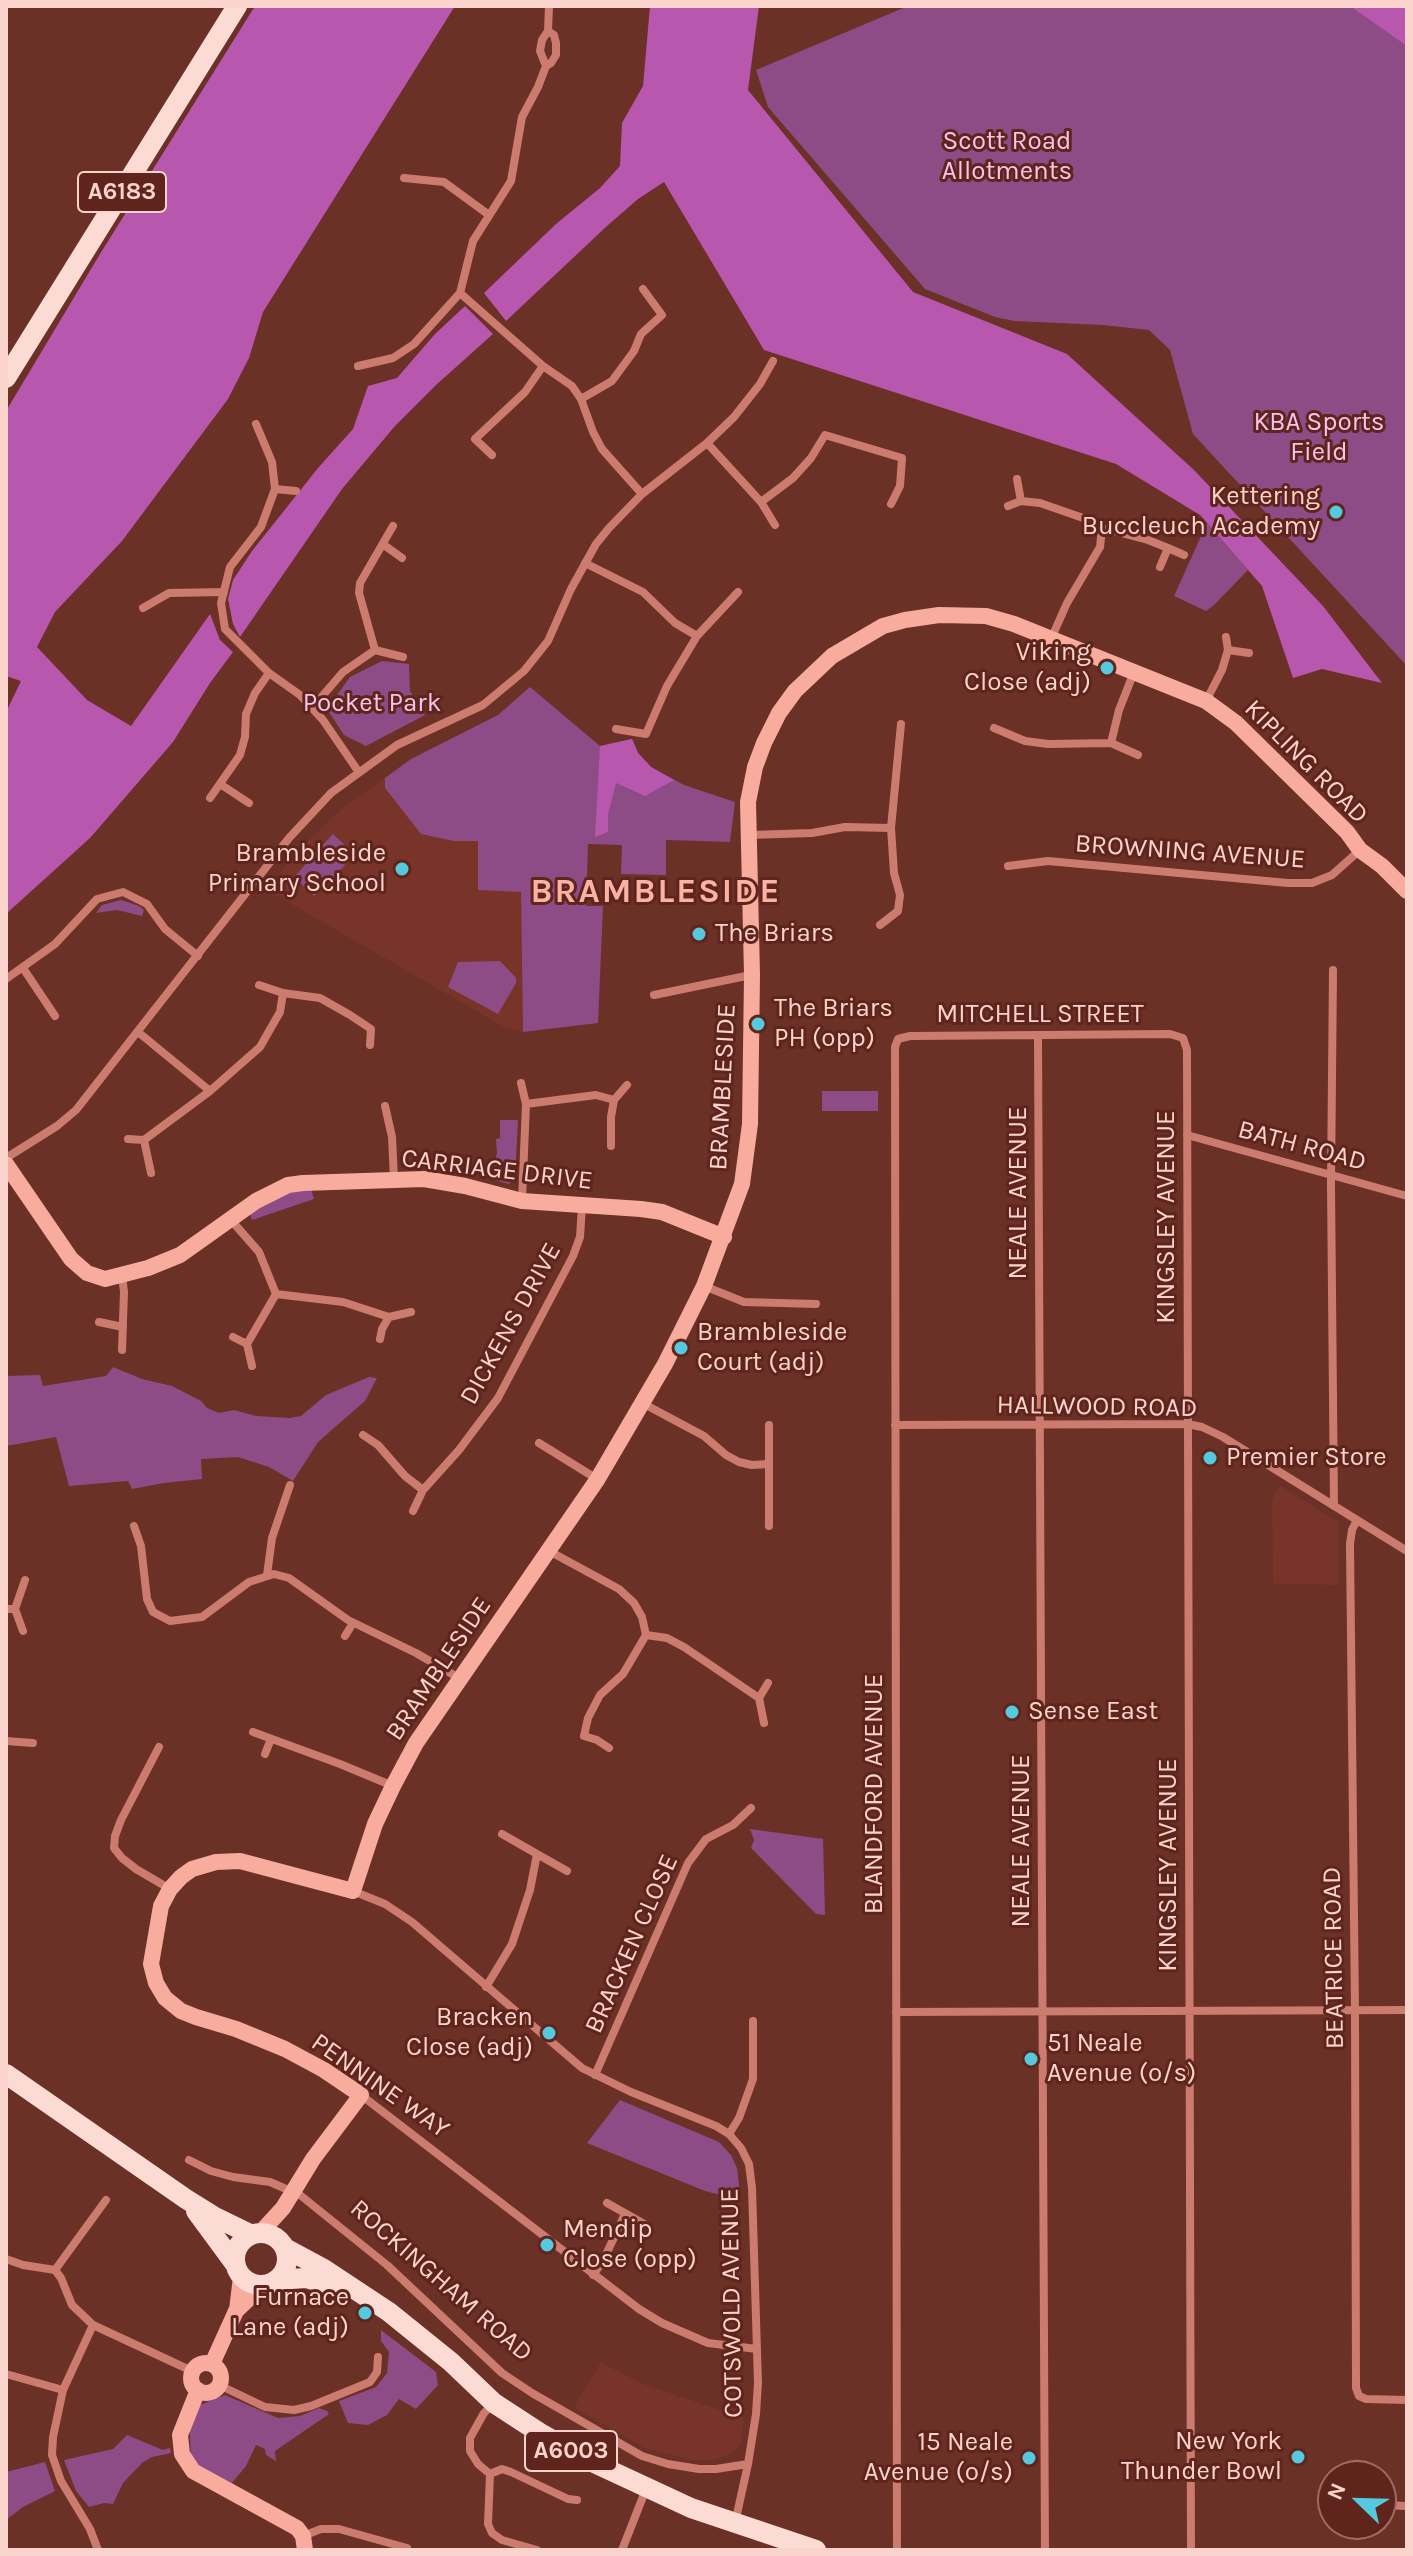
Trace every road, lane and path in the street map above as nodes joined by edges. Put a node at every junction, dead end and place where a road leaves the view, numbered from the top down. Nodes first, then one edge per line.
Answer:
1 (237, 6) edge
2 (549, 6) edge
3 (548, 31) junction
4 (546, 66) junction
5 (404, 178) dead end
6 (489, 215) junction
7 (643, 289) dead end
8 (460, 293) junction
9 (773, 361) dead end
10 (358, 366) dead end
11 (543, 366) junction
12 (6, 378) edge
13 (581, 399) junction
14 (256, 424) dead end
15 (707, 443) junction
16 (492, 455) dead end
17 (1017, 479) dead end
18 (275, 489) junction
19 (296, 491) dead end
20 (642, 494) junction
21 (1021, 501) junction
22 (761, 502) junction
23 (891, 504) dead end
24 (1008, 506) dead end
25 (775, 525) dead end
26 (393, 526) dead end
27 (1102, 528) junction
28 (384, 545) junction
29 (1168, 548) junction
30 (1184, 555) dead end
31 (402, 558) dead end
32 (585, 563) junction
33 (1160, 567) dead end
34 (224, 592) junction
35 (738, 592) dead end
36 (143, 608) dead end
37 (697, 636) junction
38 (1226, 637) dead end
39 (1051, 639) junction
40 (375, 650) junction
41 (1228, 650) junction
42 (1249, 653) dead end
43 (403, 657) dead end
44 (1134, 672) junction
45 (269, 673) junction
46 (1206, 701) junction
47 (312, 708) junction
48 (901, 724) dead end
49 (994, 728) dead end
50 (616, 729) dead end
51 (646, 734) junction
52 (1111, 743) junction
53 (645, 745) dead end
54 (1138, 755) dead end
55 (358, 771) junction
56 (220, 784) junction
57 (210, 798) dead end
58 (249, 803) dead end
59 (891, 828) junction
60 (749, 835) junction
61 (1360, 850) junction
62 (1008, 866) dead end
63 (1407, 891) edge
64 (880, 925) dead end
65 (198, 956) junction
66 (23, 968) junction
67 (1333, 970) dead end
68 (752, 975) junction
69 (6, 979) edge
70 (259, 985) dead end
71 (283, 993) junction
72 (654, 995) dead end
73 (55, 1016) dead end
74 (138, 1032) junction
75 (1038, 1037) junction
76 (1183, 1038) joint
77 (898, 1039) joint
78 (370, 1045) dead end
79 (521, 1083) dead end
80 (627, 1085) dead end
81 (210, 1091) junction
82 (614, 1100) junction
83 (526, 1104) junction
84 (385, 1106) dead end
85 (1187, 1135) junction
86 (128, 1139) dead end
87 (144, 1140) junction
88 (611, 1146) dead end
89 (6, 1158) edge
90 (6, 1164) edge
91 (151, 1173) dead end
92 (1331, 1174) junction
93 (394, 1180) junction
94 (1407, 1196) edge
95 (522, 1201) junction
96 (582, 1206) junction
97 (231, 1220) junction
98 (724, 1237) junction
99 (122, 1276) junction
100 (704, 1286) junction
101 (276, 1294) junction
102 (816, 1304) dead end
103 (411, 1312) dead end
104 (389, 1317) junction
105 (99, 1322) dead end
106 (123, 1327) junction
107 (233, 1337) dead end
108 (380, 1339) dead end
109 (247, 1344) junction
110 (122, 1350) dead end
111 (252, 1366) dead end
112 (644, 1404) junction
113 (1187, 1424) junction
114 (769, 1425) dead end
115 (895, 1425) junction
116 (1041, 1425) junction
117 (363, 1435) dead end
118 (539, 1443) dead end
119 (769, 1464) junction
120 (597, 1480) junction
121 (290, 1485) dead end
122 (423, 1490) junction
123 (1334, 1506) junction
124 (413, 1511) dead end
125 (1357, 1520) junction
126 (134, 1526) dead end
127 (769, 1526) dead end
128 (549, 1551) junction
129 (1407, 1551) edge
130 (267, 1575) junction
131 (25, 1580) dead end
132 (10, 1609) edge
133 (353, 1623) junction
134 (23, 1631) dead end
135 (646, 1635) junction
136 (345, 1636) dead end
137 (459, 1678) junction
138 (768, 1683) dead end
139 (759, 1698) junction
140 (764, 1723) dead end
141 (253, 1732) dead end
142 (584, 1736) junction
143 (573, 1738) dead end
144 (271, 1739) junction
145 (6, 1741) edge
146 (33, 1743) dead end
147 (159, 1747) dead end
148 (609, 1748) dead end
149 (265, 1754) dead end
150 (393, 1786) junction
151 (751, 1808) dead end
152 (502, 1834) dead end
153 (537, 1854) junction
154 (567, 1871) dead end
155 (170, 1889) junction
156 (353, 1891) junction
157 (486, 1987) junction
158 (1355, 2010) junction
159 (1407, 2010) edge
160 (1043, 2011) junction
161 (1189, 2011) junction
162 (896, 2012) junction
163 (753, 2021) dead end
164 (6, 2074) edge
165 (595, 2075) junction
166 (361, 2095) junction
167 (729, 2134) junction
168 (189, 2160) dead end
169 (293, 2191) junction
170 (186, 2199) junction
171 (106, 2200) dead end
172 (607, 2203) dead end
173 (283, 2208) junction
174 (625, 2214) junction
175 (646, 2225) dead end
176 (256, 2233) junction
177 (283, 2245) junction
178 (6, 2259) edge
179 (55, 2270) junction
180 (238, 2271) junction
181 (593, 2275) junction
182 (269, 2283) junction
183 (360, 2293) junction
184 (236, 2311) junction
185 (93, 2325) junction
186 (757, 2349) junction
187 (378, 2357) dead end
188 (212, 2364) junction
189 (192, 2371) junction
190 (6, 2374) edge
191 (219, 2385) junction
192 (63, 2390) junction
193 (198, 2390) junction
194 (1407, 2400) edge
195 (494, 2403) junction
196 (748, 2464) junction
197 (490, 2474) junction
198 (646, 2489) junction
199 (577, 2500) dead end
200 (735, 2524) junction
201 (304, 2543) edge
202 (407, 2548) dead end
203 (807, 2549) edge
204 (98, 2550) edge
205 (537, 2550) edge
206 (622, 2550) edge
207 (897, 2550) edge
208 (1045, 2550) edge
209 (1191, 2550) edge

1 - 12 main road, A6183
2 - 3 street
3 - 4 street
3 - 4 street
4 - 6 street
5 - 6 street
6 - 8 street
7 - 13 street
8 - 10 street
8 - 11 street
9 - 15 street
11 - 13 street
11 - 16 street
13 - 20 street
14 - 18 street
15 - 20 street
15 - 22 street
17 - 21 street
18 - 19 street
18 - 34 street
20 - 32 street
21 - 24 street
21 - 27 street
22 - 23 street
22 - 25 street
26 - 28 street
27 - 29 street
27 - 39 street
28 - 31 street
28 - 40 street
29 - 30 street
29 - 33 street
32 - 37 street
32 - 55 street
34 - 36 street
34 - 45 street
35 - 37 street
37 - 51 street
38 - 41 street
39 - 44 street, BRAMBLESIDE
39 - 60 street, BRAMBLESIDE
40 - 43 street
40 - 47 street
41 - 42 street
41 - 46 street
44 - 46 street, BRAMBLESIDE
44 - 52 street
45 - 47 street
45 - 56 street
46 - 61 street, KIPLING ROAD
47 - 55 street
48 - 59 street
49 - 52 street
50 - 51 street
51 - 53 street
52 - 54 street
55 - 65 street
56 - 57 street
56 - 58 street
59 - 60 street
59 - 64 street
60 - 68 street, BRAMBLESIDE
61 - 62 street, BROWNING AVENUE
61 - 63 street, KIPLING ROAD
65 - 66 street
65 - 74 street
66 - 69 street
66 - 73 street
67 - 92 street
68 - 72 street
68 - 98 street, BRAMBLESIDE
70 - 71 street
71 - 78 street
71 - 81 street
74 - 81 street
74 - 89 street
75 - 76 street, MITCHELL STREET
75 - 77 street, MITCHELL STREET
75 - 116 street, NEALE AVENUE
76 - 85 street, KINGSLEY AVENUE
77 - 115 street, BLANDFORD AVENUE
79 - 83 street
80 - 82 street
81 - 87 street
82 - 83 street
82 - 88 street
83 - 95 street
84 - 93 street
85 - 92 street, BATH ROAD
85 - 113 street, KINGSLEY AVENUE
86 - 87 street
87 - 91 street
90 - 99 street, CARRIAGE DRIVE
92 - 94 street, BATH ROAD
92 - 123 street
93 - 95 street, CARRIAGE DRIVE
93 - 97 street, CARRIAGE DRIVE
95 - 96 street, CARRIAGE DRIVE
96 - 98 street, CARRIAGE DRIVE
96 - 122 street, DICKENS DRIVE
97 - 99 street, CARRIAGE DRIVE
97 - 101 street
98 - 100 street, BRAMBLESIDE
99 - 106 street
100 - 102 street
100 - 112 street, BRAMBLESIDE
101 - 104 street
101 - 109 street
103 - 104 street
104 - 108 street
105 - 106 street
106 - 110 street
107 - 109 street
109 - 111 street
112 - 119 street
112 - 120 street, BRAMBLESIDE
113 - 116 street, HALLWOOD ROAD
113 - 123 street, HALLWOOD ROAD
113 - 161 street, KINGSLEY AVENUE
114 - 119 street
115 - 116 street, HALLWOOD ROAD
115 - 162 street, BLANDFORD AVENUE
116 - 160 street, NEALE AVENUE
117 - 122 street
118 - 120 street
119 - 127 street
120 - 128 street, BRAMBLESIDE
121 - 130 street
122 - 124 street, DICKENS DRIVE
123 - 125 street, HALLWOOD ROAD
125 - 129 street, HALLWOOD ROAD
125 - 158 street, BEATRICE ROAD
126 - 130 street
128 - 135 street
128 - 137 street, BRAMBLESIDE
130 - 133 street
131 - 132 street
132 - 134 street
133 - 136 street
133 - 137 street
135 - 139 street
135 - 142 street
137 - 150 street, BRAMBLESIDE
138 - 139 street
139 - 140 street
141 - 144 street
142 - 143 street
142 - 148 street
144 - 149 street
144 - 150 street
145 - 146 street
147 - 155 street
150 - 156 street, BRAMBLESIDE
151 - 165 street, BRACKEN CLOSE
152 - 153 street
153 - 154 street
153 - 157 street
155 - 156 street
155 - 166 street, PENNINE WAY
156 - 157 street
157 - 165 street
158 - 159 street
158 - 161 street
158 - 194 street, BEATRICE ROAD
160 - 161 street
160 - 162 street
160 - 208 street, NEALE AVENUE
161 - 209 street, KINGSLEY AVENUE
162 - 207 street, BLANDFORD AVENUE
163 - 167 street
164 - 170 main road
165 - 167 street
166 - 169 street
166 - 181 street, PENNINE WAY
167 - 186 street, COTSWOLD AVENUE
168 - 169 street, ROCKINGHAM ROAD
169 - 173 street
169 - 196 street, ROCKINGHAM ROAD
170 - 176 main road
170 - 180 main road
171 - 179 street
172 - 174 street
173 - 176 street
173 - 177 street
174 - 175 street
174 - 181 street
176 - 177 main road
176 - 180 main road
177 - 182 main road
177 - 183 main road, A6003
178 - 179 street
179 - 185 street
180 - 182 main road
180 - 184 street
181 - 186 street, PENNINE WAY
182 - 183 main road, A6003
182 - 184 street
183 - 195 main road, A6003
184 - 188 street
185 - 189 street
185 - 192 street
186 - 196 street, COTSWOLD AVENUE
187 - 191 street
188 - 189 street
188 - 191 street
189 - 193 street
190 - 192 street
191 - 193 street
192 - 204 street
193 - 201 street
195 - 197 street
195 - 198 main road, A6003
196 - 200 street, COTSWOLD AVENUE
197 - 199 street
197 - 205 street
198 - 200 main road, A6003
198 - 206 street
200 - 203 main road, A6003
201 - 202 street

